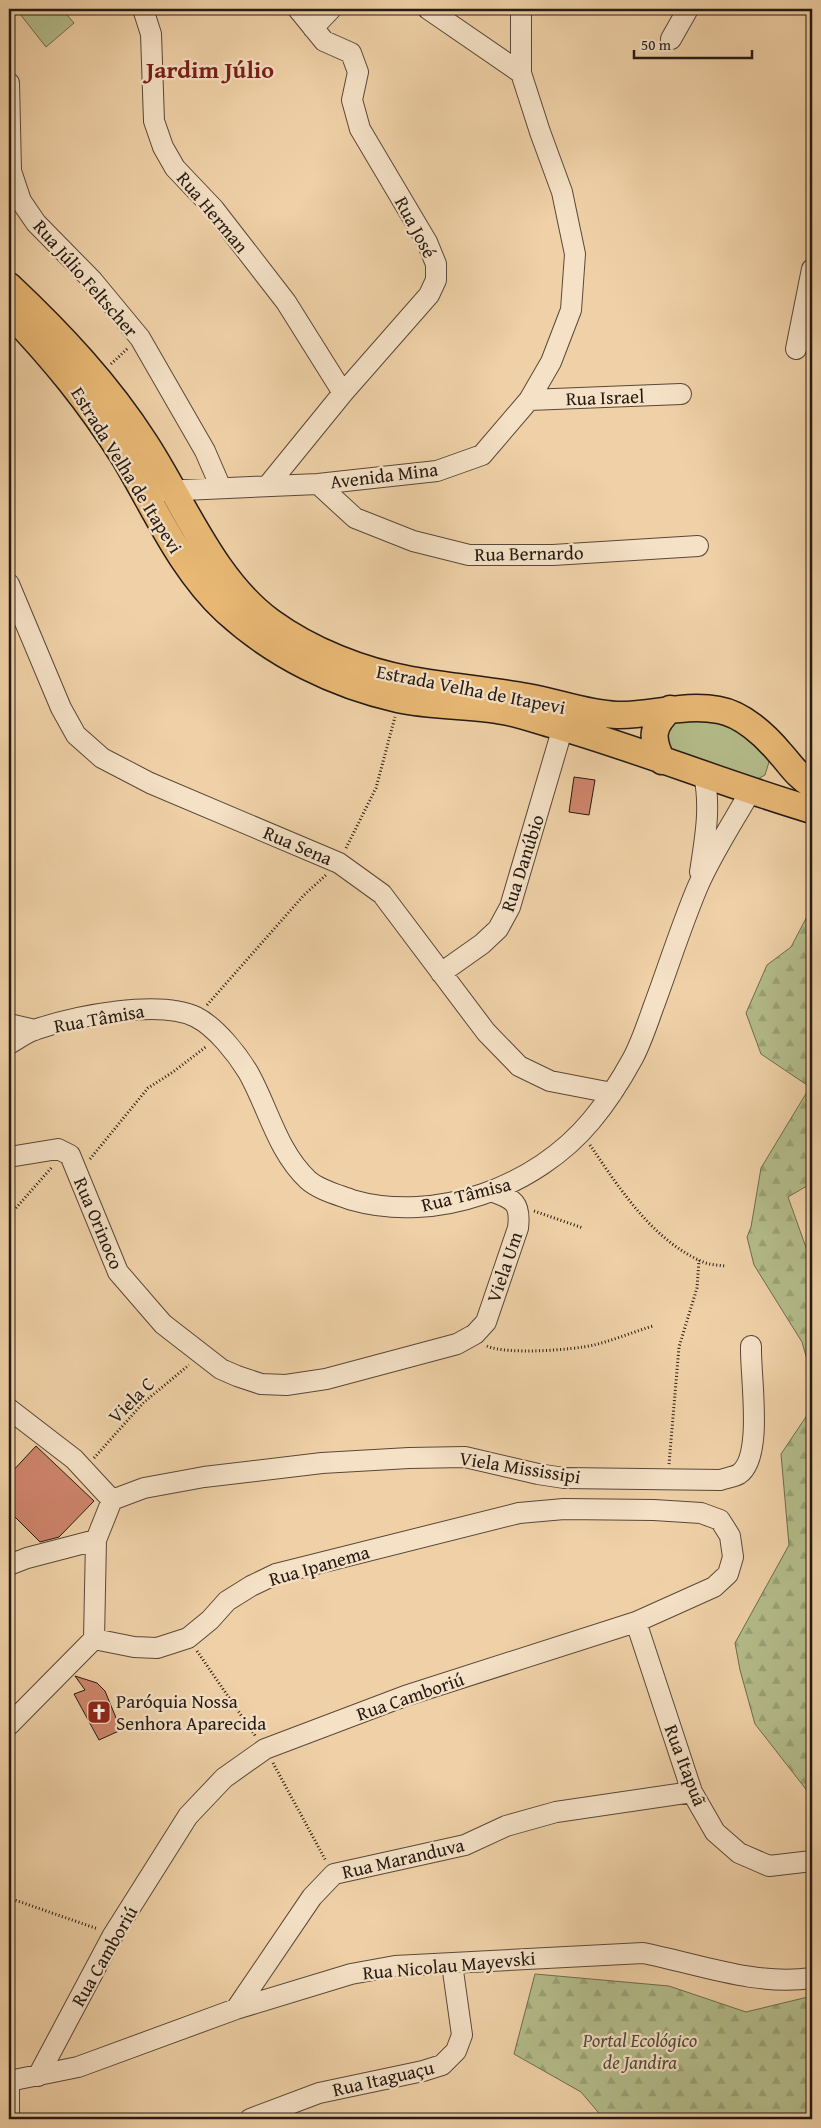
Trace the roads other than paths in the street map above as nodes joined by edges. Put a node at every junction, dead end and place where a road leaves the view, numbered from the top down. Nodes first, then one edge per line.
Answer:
1 (143, 9) edge
2 (298, 9) edge
3 (331, 9) edge
4 (428, 9) edge
5 (521, 9) edge
6 (688, 9) edge
7 (313, 28) junction
8 (671, 39) dead end
9 (521, 74) junction
10 (9, 83) edge
11 (812, 269) edge
12 (9, 286) edge
13 (9, 312) edge
14 (796, 350) dead end
15 (343, 393) junction
16 (681, 394) dead end
17 (529, 400) junction
18 (269, 484) junction
19 (318, 484) junction
20 (221, 488) junction
21 (174, 490) junction
22 (143, 492) junction
23 (698, 546) dead end
24 (9, 584) edge
25 (670, 709) junction
26 (563, 727) junction
27 (771, 743) junction
28 (662, 761) junction
29 (704, 775) junction
30 (812, 785) edge
31 (750, 792) junction
32 (812, 810) edge
33 (698, 885) junction
34 (441, 973) junction
35 (9, 1024) edge
36 (35, 1030) junction
37 (9, 1044) edge
38 (612, 1093) junction
39 (9, 1157) edge
40 (491, 1191) junction
41 (463, 1341) joint
42 (751, 1346) dead end
43 (9, 1409) edge
44 (112, 1500) junction
45 (564, 1510) joint
46 (96, 1540) junction
47 (9, 1565) edge
48 (636, 1622) junction
49 (94, 1639) junction
50 (9, 1725) edge
51 (692, 1792) junction
52 (812, 1861) edge
53 (452, 1964) junction
54 (812, 1978) edge
55 (236, 2009) junction
56 (38, 2076) junction
57 (9, 2081) edge
58 (9, 2119) edge
59 (250, 2119) edge

1 - 15 street, Rua Herman
2 - 7 street, Rua José
3 - 7 street
4 - 9 street
5 - 9 street, Avenida Mina
6 - 8 street
7 - 15 street, Rua José
9 - 17 street, Avenida Mina
10 - 20 street, Rua Júlio Feltscher
11 - 14 street
12 - 21 main road, Estrada Velha de Itapevi
13 - 22 main road, Estrada Velha de Itapevi
15 - 18 street, Rua José
16 - 17 street, Rua Israel
17 - 19 street, Avenida Mina
18 - 19 street, Avenida Mina
18 - 20 street, Avenida Mina
19 - 23 street, Rua Bernardo
20 - 21 street, Avenida Mina
21 - 22 street, Avenida Mina
21 - 25 main road, Estrada Velha de Itapevi
22 - 26 main road, Estrada Velha de Itapevi
24 - 34 street, Rua Sena
25 - 27 main road, Estrada Velha de Itapevi
25 - 28 main road
26 - 28 main road, Estrada Velha de Itapevi
26 - 34 street, Rua Danúbio
27 - 30 main road, Estrada Velha de Itapevi
27 - 31 main road
28 - 29 main road, Estrada Velha de Itapevi
29 - 31 main road, Estrada Velha de Itapevi
29 - 33 street, Rua Tâmisa
31 - 32 main road, Estrada Velha de Itapevi
31 - 33 street, Rua Tâmisa
33 - 38 street, Rua Tâmisa
34 - 38 street, Rua Sena
35 - 36 street
36 - 37 street, Rua Tâmisa
36 - 40 street, Rua Tâmisa
38 - 40 street, Rua Tâmisa
39 - 41 street, Rua Orinoco
40 - 41 street, Viela Um
42 - 44 street, Viela Mississipi
43 - 44 street
44 - 46 street
45 - 48 street, Rua Camboriú
45 - 49 street, Rua Ipanema
46 - 47 street
46 - 49 street
48 - 51 street, Rua Itapuã
48 - 56 street, Rua Camboriú
49 - 50 street
51 - 52 street, Rua Itapuã
51 - 55 street, Rua Maranduva
53 - 54 street, Rua Nicolau Mayevski
53 - 55 street, Rua Nicolau Mayevski
53 - 59 street, Rua Itaguaçu
55 - 56 street, Rua Nicolau Mayevski
56 - 57 street, Rua Nicolau Mayevski
57 - 58 street

